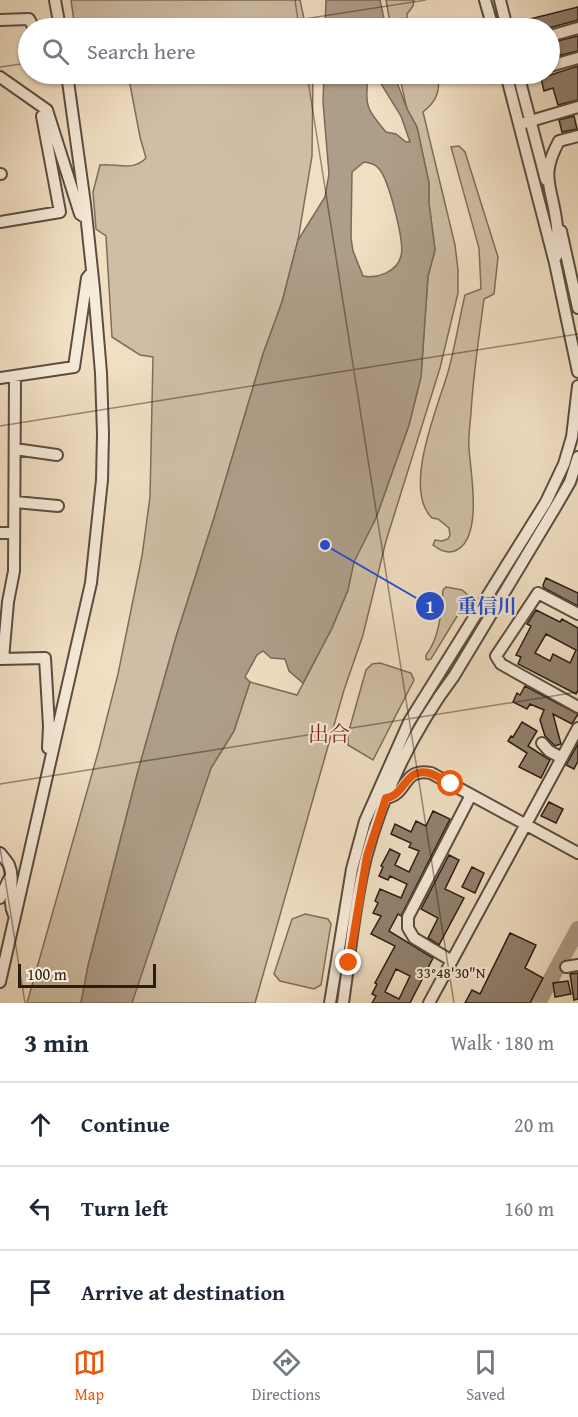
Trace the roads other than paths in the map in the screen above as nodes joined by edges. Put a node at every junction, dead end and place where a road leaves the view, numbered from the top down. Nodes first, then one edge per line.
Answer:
1 (55, 0) edge
2 (485, 0) edge
3 (499, 0) edge
4 (58, 18) edge
5 (491, 18) edge
6 (499, 18) edge
7 (504, 18) edge
8 (18, 19) edge
9 (0, 20) edge
10 (578, 28) edge
11 (560, 33) edge
12 (578, 58) edge
13 (560, 63) edge
14 (0, 77) edge
15 (68, 84) edge
16 (510, 84) edge
17 (519, 84) edge
18 (40, 107) junction
19 (578, 107) edge
20 (525, 123) junction
21 (578, 136) edge
22 (548, 184) junction
23 (556, 217) junction
24 (87, 218) junction
25 (0, 222) edge
26 (555, 263) junction
27 (92, 272) junction
28 (578, 308) edge
29 (578, 372) edge
30 (15, 376) junction
31 (0, 378) edge
32 (578, 386) edge
33 (15, 449) junction
34 (57, 455) dead end
35 (578, 457) edge
36 (15, 502) junction
37 (58, 506) dead end
38 (0, 533) edge
39 (14, 533) junction
40 (4, 602) edge
41 (578, 614) edge
42 (1, 659) edge
43 (578, 707) edge
44 (578, 728) edge
45 (542, 743) dead end
46 (51, 756) junction
47 (562, 758) junction
48 (471, 795) junction
49 (386, 798) junction
50 (365, 821) junction
51 (526, 824) junction
52 (0, 853) edge
53 (578, 853) edge
54 (367, 856) junction
55 (11, 877) junction
56 (0, 898) edge
57 (15, 915) junction
58 (452, 960) junction
59 (578, 965) edge
60 (566, 967) dead end
61 (0, 982) edge
62 (330, 1003) edge
63 (343, 1003) edge
64 (429, 1003) edge

1 - 4 street
2 - 5 street
3 - 6 street
3 - 7 street
8 - 9 street
10 - 11 street
12 - 13 street
14 - 18 street
15 - 24 street
16 - 20 street
17 - 20 street
18 - 24 street
18 - 25 street
19 - 20 street
20 - 22 street
20 - 26 street
21 - 22 street
22 - 23 street
23 - 26 street
23 - 28 street
24 - 27 street
26 - 29 street
27 - 30 street
27 - 46 street
30 - 31 street
30 - 33 street
32 - 50 street
33 - 34 street
33 - 36 street
35 - 49 street
36 - 37 street
36 - 39 street
38 - 39 street
39 - 40 street
40 - 42 street
41 - 43 street
42 - 46 street
44 - 47 street
45 - 47 street
46 - 57 street
47 - 51 street
48 - 49 street
48 - 51 street
48 - 58 street
49 - 54 street
50 - 54 street
50 - 62 street
51 - 53 street
51 - 58 street
52 - 55 street
54 - 63 street
55 - 56 street
55 - 57 street
57 - 61 street
58 - 64 street
59 - 60 street

